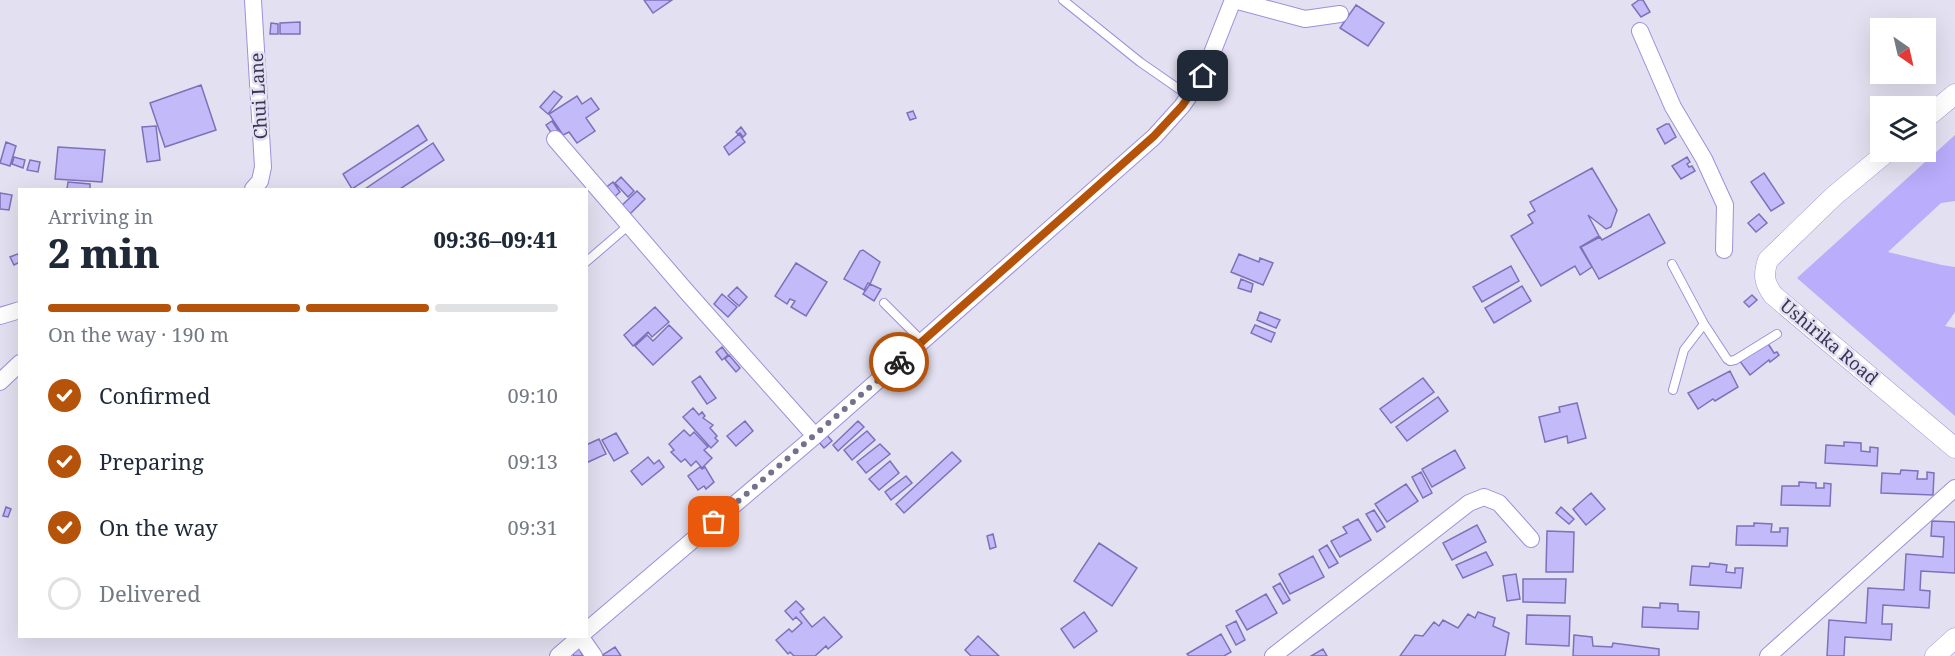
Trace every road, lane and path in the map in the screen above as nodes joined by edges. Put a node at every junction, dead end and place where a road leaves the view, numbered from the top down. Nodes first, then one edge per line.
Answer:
1 (253, 0) edge
2 (1064, 0) edge
3 (1234, 0) edge
4 (1340, 14) dead end
5 (1640, 31) dead end
6 (1955, 94) edge
7 (1189, 96) junction
8 (1936, 110) edge
9 (555, 138) dead end
10 (1875, 162) edge
11 (253, 188) edge
12 (629, 225) junction
13 (1724, 250) dead end
14 (588, 259) edge
15 (1672, 264) dead end
16 (884, 303) dead end
17 (18, 311) edge
18 (0, 316) edge
19 (1704, 324) junction
20 (1777, 334) dead end
21 (922, 341) junction
22 (18, 365) edge
23 (0, 382) edge
24 (1673, 390) dead end
25 (815, 436) junction
26 (1955, 448) edge
27 (1955, 488) edge
28 (1531, 539) dead end
29 (588, 629) edge
30 (578, 638) edge
31 (581, 638) edge
32 (1955, 638) edge
33 (558, 656) edge
34 (594, 656) edge
35 (1273, 656) edge
36 (1768, 656) edge
37 (1935, 656) edge

1 - 11 street, Chui Lane
2 - 7 lane
3 - 4 street
3 - 7 street
5 - 13 street
6 - 8 street
7 - 21 street
9 - 12 street
10 - 26 street, Ushirika Road
12 - 14 lane
12 - 25 street
15 - 19 lane
16 - 21 lane
17 - 18 street
19 - 20 lane
19 - 24 lane
21 - 25 street
22 - 23 street
25 - 29 street
27 - 36 street
28 - 35 street
30 - 33 street
31 - 34 street
32 - 37 street

